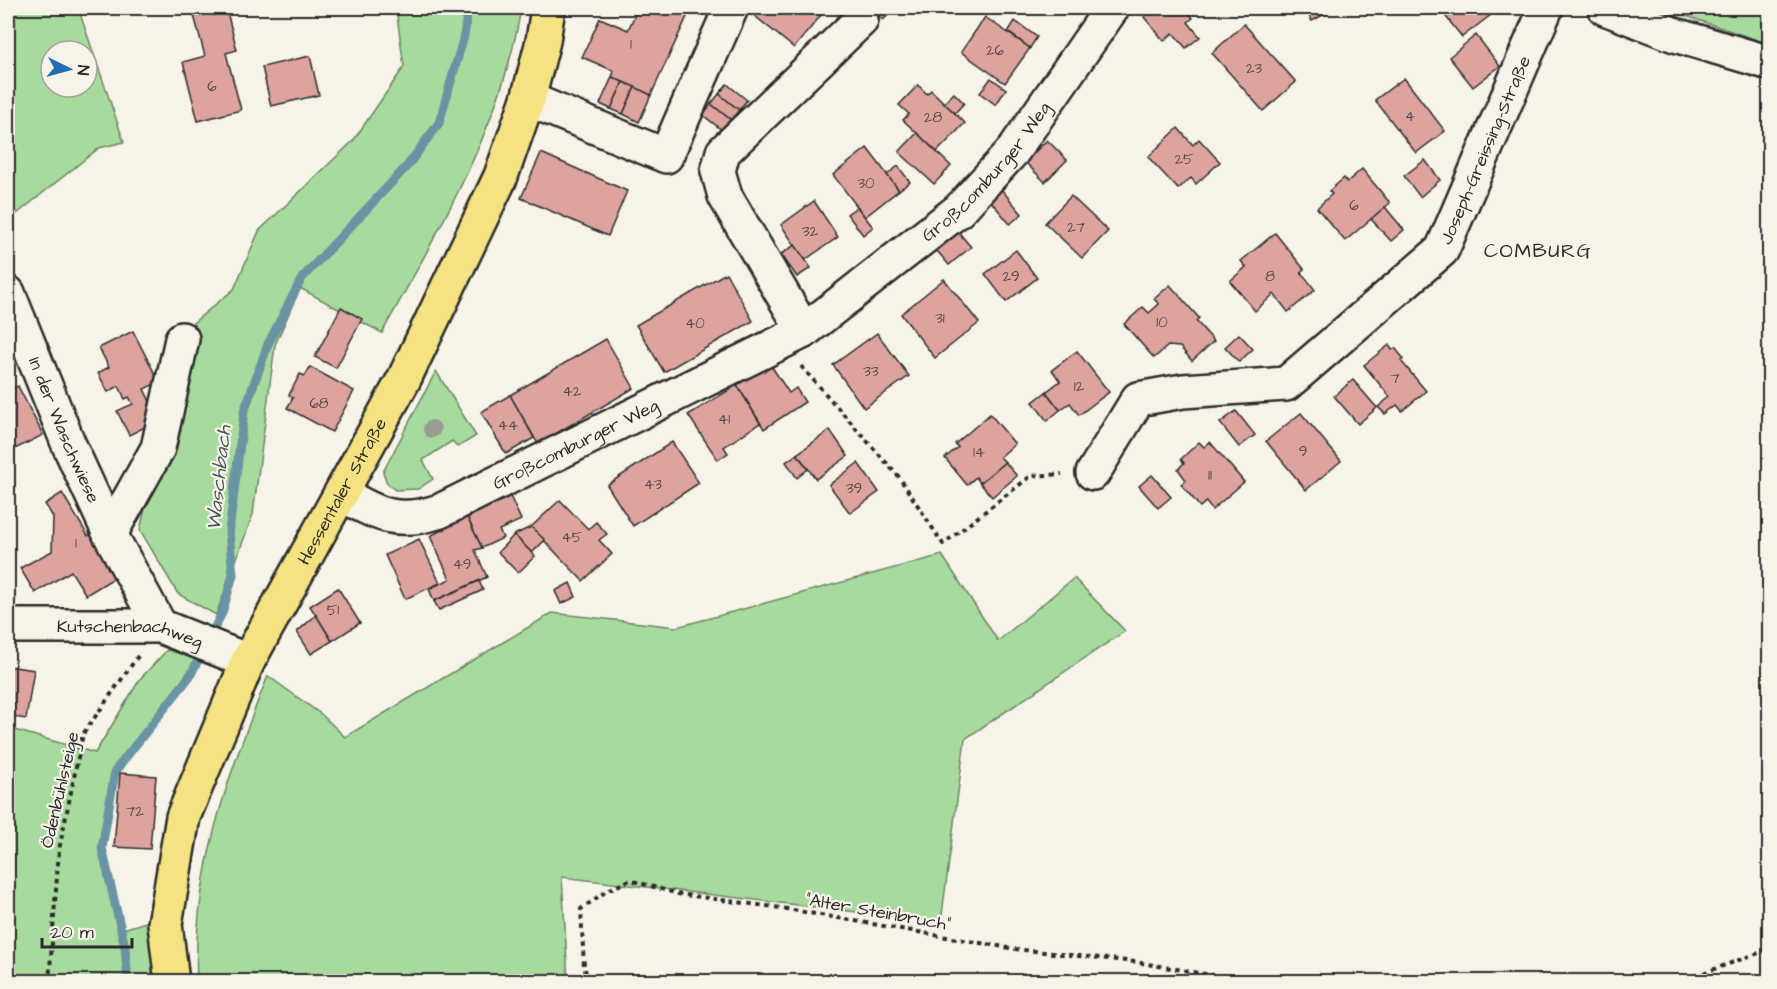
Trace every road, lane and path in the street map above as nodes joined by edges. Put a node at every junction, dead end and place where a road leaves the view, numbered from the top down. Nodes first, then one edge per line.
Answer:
1 (548, 8) edge
2 (731, 8) edge
3 (1112, 8) edge
4 (1546, 8) edge
5 (1605, 8) edge
6 (861, 20) dead end
7 (1770, 63) edge
8 (528, 99) junction
9 (8, 293) edge
10 (793, 336) junction
11 (182, 339) dead end
12 (1093, 473) joint
13 (342, 494) junction
14 (110, 534) junction
15 (8, 626) edge
16 (160, 626) junction
17 (248, 661) junction
18 (1770, 949) edge
19 (49, 981) edge
20 (172, 981) edge
21 (590, 981) edge
22 (1251, 981) edge
23 (1264, 981) edge
24 (1678, 981) edge

1 - 8 main road, Hessentaler Straße
2 - 8 street
3 - 10 street, Großcomburger Weg
4 - 12 street, Joseph-Greissing-Straße
5 - 7 street
6 - 10 street
8 - 13 main road, Hessentaler Straße
9 - 14 street, In der Waschwiese
10 - 12 path
10 - 13 street, Großcomburger Weg
11 - 14 street, In der Waschwiese
13 - 17 main road, Hessentaler Straße
14 - 16 street, In der Waschwiese
15 - 16 street, Kutschenbachweg
16 - 17 street, Kutschenbachweg
16 - 19 path, Ödenbühlsteige
17 - 20 main road, Hessentaler Straße
18 - 24 path
21 - 22 path, "Alter Steinbruch"
22 - 23 path

